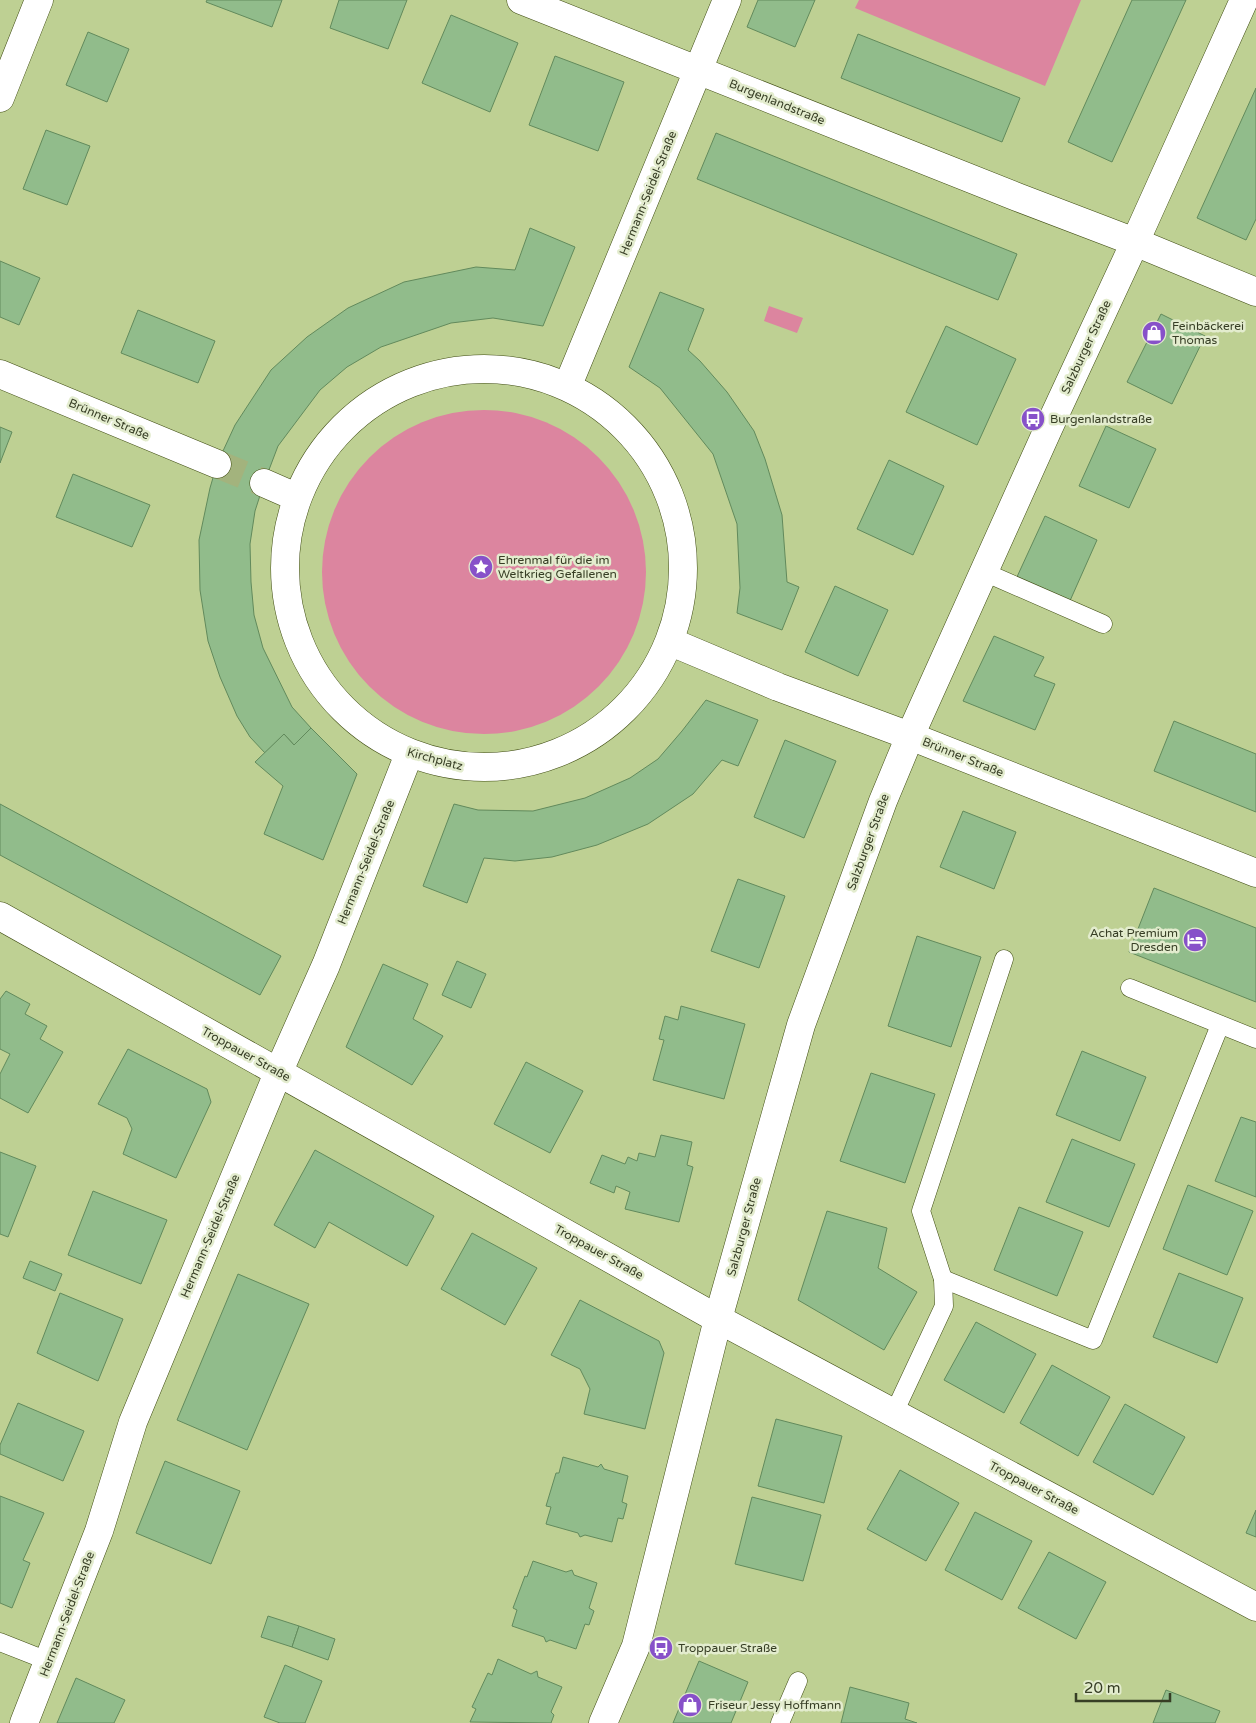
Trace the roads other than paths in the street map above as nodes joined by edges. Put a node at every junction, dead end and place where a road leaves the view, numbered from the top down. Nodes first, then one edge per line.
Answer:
1 (39, 0) edge
2 (521, 0) edge
3 (727, 0) edge
4 (1244, 0) edge
5 (698, 71) junction
6 (0, 98) edge
7 (1135, 242) junction
8 (1256, 292) edge
9 (0, 374) edge
10 (568, 385) junction
11 (217, 464) tunnel mouth
12 (264, 483) tunnel mouth
13 (296, 497) junction
14 (984, 572) junction
15 (1103, 624) dead end
16 (671, 642) junction
17 (910, 736) junction
18 (409, 754) junction
19 (1256, 873) edge
20 (0, 916) edge
21 (1004, 959) dead end
22 (1130, 988) dead end
23 (1220, 1025) junction
24 (1256, 1040) edge
25 (278, 1073) junction
26 (943, 1279) junction
27 (718, 1318) junction
28 (894, 1412) junction
29 (1256, 1607) edge
30 (0, 1642) edge
31 (48, 1662) junction
32 (798, 1680) dead end
33 (24, 1723) edge
34 (603, 1723) edge
35 (780, 1723) edge

1 - 6 street
2 - 5 street, Burgenlandstraße
3 - 5 street, Hermann-Seidel-Straße
4 - 7 street, Salzburger Straße
5 - 7 street, Burgenlandstraße
5 - 10 street, Hermann-Seidel-Straße
7 - 8 street, Burgenlandstraße
7 - 14 street, Salzburger Straße
9 - 11 street, Brünner Straße
10 - 13 street, Kirchplatz
10 - 16 street, Kirchplatz
12 - 13 street
13 - 18 street, Kirchplatz
14 - 15 lane
14 - 17 street, Salzburger Straße
16 - 17 street, Brünner Straße
16 - 18 street, Kirchplatz
17 - 19 street, Brünner Straße
17 - 27 street, Salzburger Straße
18 - 25 street, Hermann-Seidel-Straße
20 - 25 street, Troppauer Straße
21 - 26 lane
22 - 23 lane
23 - 24 lane
23 - 26 lane
25 - 27 street, Troppauer Straße
25 - 31 street, Hermann-Seidel-Straße
26 - 28 lane
27 - 28 street, Troppauer Straße
27 - 34 street, Salzburger Straße
28 - 29 street, Troppauer Straße
30 - 31 lane
31 - 33 street, Hermann-Seidel-Straße
32 - 35 lane

